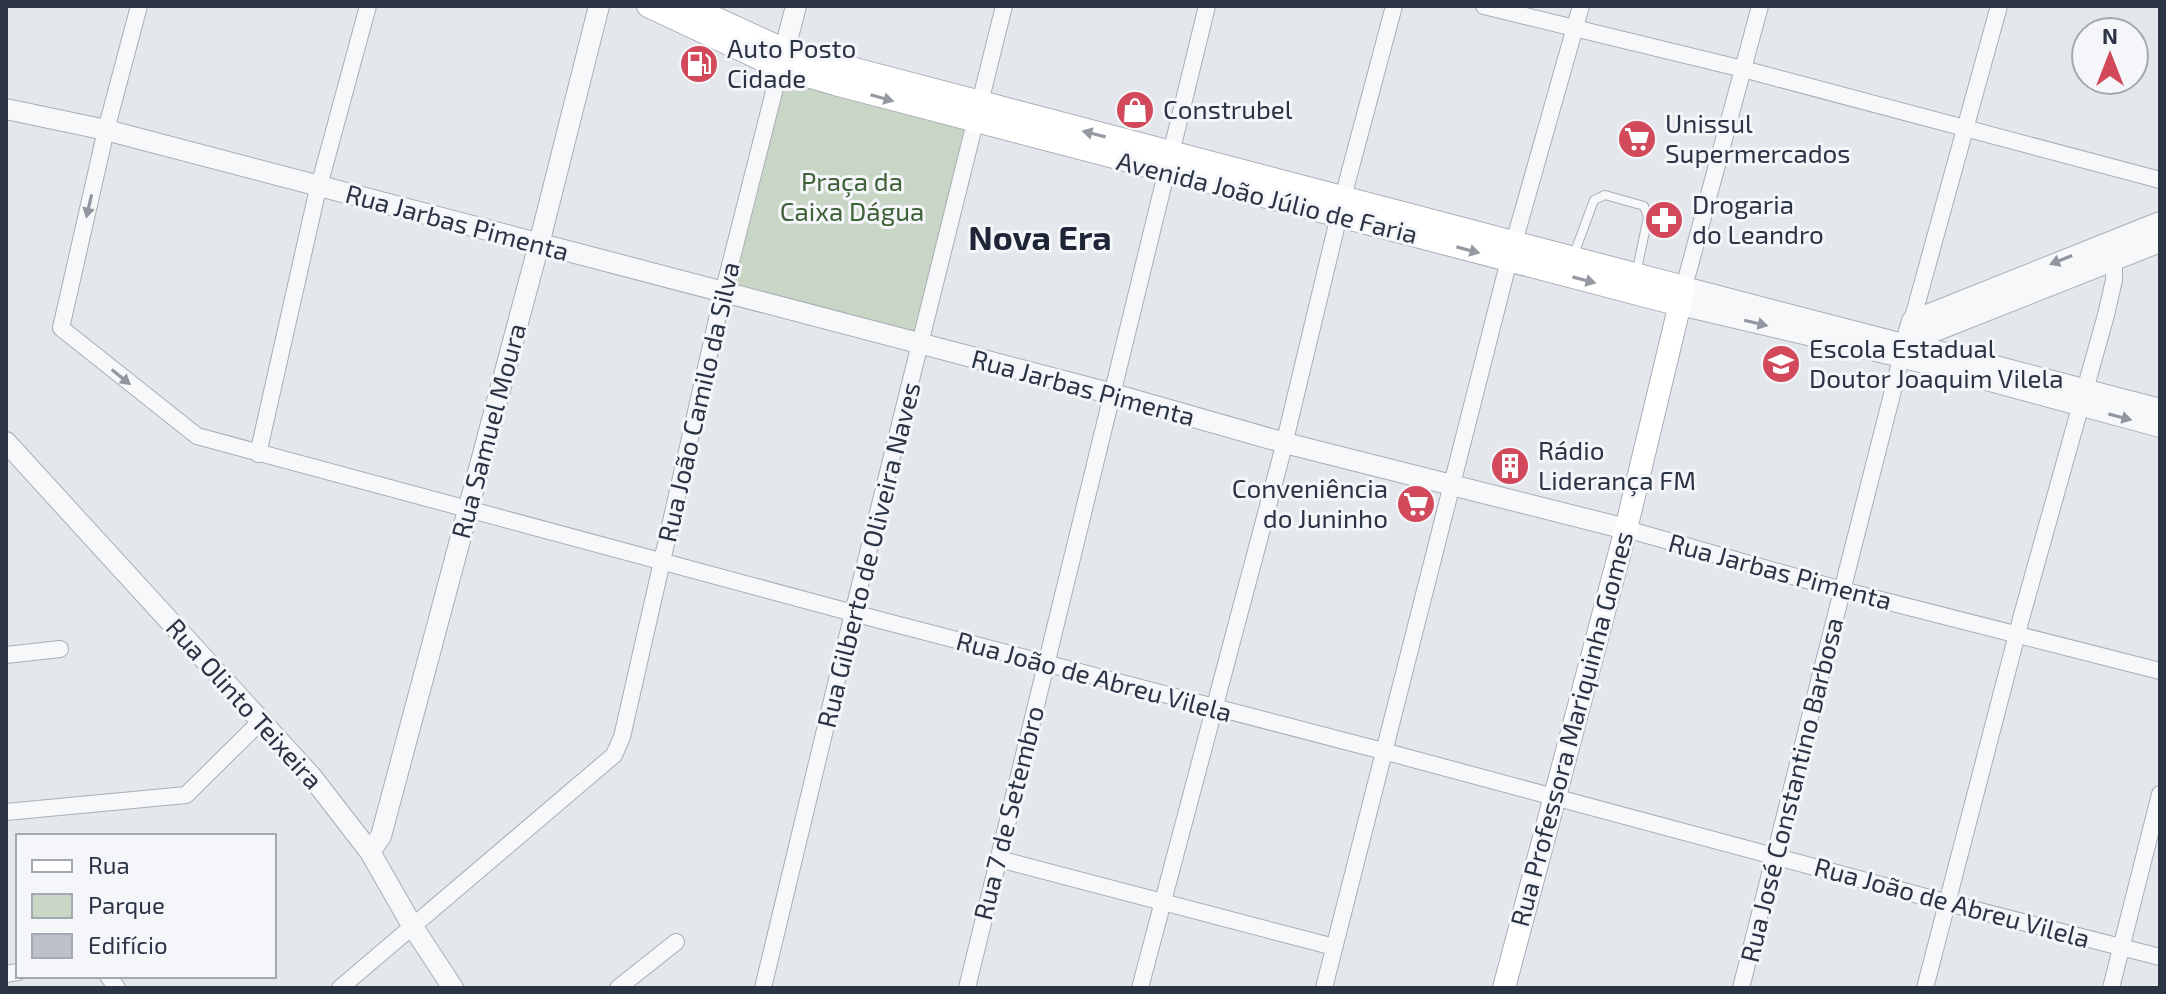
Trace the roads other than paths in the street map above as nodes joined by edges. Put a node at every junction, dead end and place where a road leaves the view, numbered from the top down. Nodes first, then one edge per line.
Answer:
1 (139, 6) edge
2 (368, 6) edge
3 (599, 6) edge
4 (648, 6) edge
5 (689, 6) edge
6 (796, 6) edge
7 (1004, 6) edge
8 (1207, 6) edge
9 (1394, 6) edge
10 (1484, 6) edge
11 (1581, 6) edge
12 (1760, 6) edge
13 (1999, 6) edge
14 (1575, 28) junction
15 (717, 29) junction
16 (782, 59) junction
17 (1743, 69) junction
18 (6, 109) edge
19 (977, 113) junction
20 (1965, 127) junction
21 (106, 130) junction
22 (1167, 163) junction
23 (2160, 180) edge
24 (319, 186) junction
25 (1341, 207) junction
26 (2160, 222) edge
27 (2160, 242) edge
28 (539, 244) junction
29 (2114, 249) junction
30 (1511, 252) junction
31 (1573, 257) junction
32 (1636, 275) junction
33 (723, 293) junction
34 (1682, 296) junction
35 (1907, 345) junction
36 (921, 346) junction
37 (1113, 394) junction
38 (2082, 398) junction
39 (2160, 409) edge
40 (2160, 427) edge
41 (6, 442) edge
42 (1285, 443) junction
43 (258, 454) junction
44 (1451, 486) junction
45 (468, 511) junction
46 (1626, 529) junction
47 (662, 560) junction
48 (1842, 590) junction
49 (853, 613) junction
50 (2017, 635) junction
51 (60, 649) dead end
52 (6, 655) edge
53 (1046, 663) junction
54 (2160, 671) edge
55 (1213, 708) junction
56 (261, 721) junction
57 (1383, 751) junction
58 (2160, 794) edge
59 (1553, 798) junction
60 (6, 812) edge
61 (370, 852) junction
62 (1776, 857) junction
63 (999, 859) junction
64 (1162, 902) junction
65 (1948, 903) junction
66 (413, 927) junction
67 (676, 942) dead end
68 (1334, 947) junction
69 (2122, 947) junction
70 (2160, 957) edge
71 (340, 988) edge
72 (453, 988) edge
73 (618, 988) edge
74 (763, 988) edge
75 (967, 988) edge
76 (1140, 988) edge
77 (1324, 988) edge
78 (1504, 988) edge
79 (1741, 988) edge
80 (1925, 988) edge
81 (2111, 988) edge

1 - 21 street
2 - 24 street
3 - 28 street, Rua Samuel Moura
4 - 15 main road, Avenida João Júlio de Faria
5 - 15 main road, Avenida João Júlio de Faria
6 - 16 street, Rua João Camilo da Silva
7 - 19 street, Rua Gilberto de Oliveira Naves
8 - 22 street, Rua 7 de Setembro
9 - 25 street
10 - 14 street
11 - 14 street
12 - 17 street, Rua Professora Mariquinha Gomes
13 - 20 street, Rua José Constantino Barbosa
14 - 17 street
14 - 30 street
15 - 16 main road, Avenida João Júlio de Faria
16 - 19 main road, Avenida João Júlio de Faria
16 - 33 street, Rua João Camilo da Silva
17 - 20 street
17 - 34 street, Rua Professora Mariquinha Gomes
18 - 21 street, Rua Jarbas Pimenta
19 - 22 main road, Avenida João Júlio de Faria
19 - 36 street, Rua Gilberto de Oliveira Naves
20 - 23 street
20 - 35 street, Rua José Constantino Barbosa
21 - 24 street, Rua Jarbas Pimenta
21 -> 43 street, Rua João de Abreu Vilela
22 - 25 main road, Avenida João Júlio de Faria
22 - 37 street, Rua 7 de Setembro
24 - 28 street, Rua Jarbas Pimenta
24 - 43 street
25 - 30 main road, Avenida João Júlio de Faria
25 - 42 street
26 - 29 street
27 - 29 street
28 - 33 street, Rua Jarbas Pimenta
28 - 45 street, Rua Samuel Moura
29 - 35 street
29 - 38 street
30 - 31 main road, Avenida João Júlio de Faria
30 -> 34 main road, Avenida João Júlio de Faria
30 - 44 street
31 - 32 main road, Avenida João Júlio de Faria
31 - 32 lane
32 - 34 main road, Avenida João Júlio de Faria
33 - 36 street, Rua Jarbas Pimenta
33 - 47 street, Rua João Camilo da Silva
34 - 35 street, Avenida João Júlio de Faria
34 - 46 main road, Rua Professora Mariquinha Gomes
35 - 38 street, Avenida João Júlio de Faria
35 - 48 street, Rua José Constantino Barbosa
36 - 37 street, Rua Jarbas Pimenta
36 - 49 street, Rua Gilberto de Oliveira Naves
37 - 42 street, Rua Jarbas Pimenta
37 - 53 street, Rua 7 de Setembro
38 - 39 street, Avenida João Júlio de Faria
38 -> 40 street, Avenida João Júlio de Faria
38 - 50 street
41 - 56 street, Rua Olinto Teixeira
42 - 44 street, Rua Jarbas Pimenta
42 - 55 street
43 - 45 street, Rua João de Abreu Vilela
44 - 46 street, Rua Jarbas Pimenta
44 - 57 street
45 - 47 street, Rua João de Abreu Vilela
45 - 61 street, Rua Samuel Moura
46 - 48 street, Rua Jarbas Pimenta
46 - 59 main road, Rua Professora Mariquinha Gomes
47 - 49 street, Rua João de Abreu Vilela
47 - 66 street, Rua João Camilo da Silva
48 - 50 street, Rua Jarbas Pimenta
48 - 62 street, Rua José Constantino Barbosa
49 - 53 street, Rua João de Abreu Vilela
49 - 74 street, Rua Gilberto de Oliveira Naves
50 - 54 street, Rua Jarbas Pimenta
50 - 65 street
51 - 52 street
53 - 55 street, Rua João de Abreu Vilela
53 - 63 street, Rua 7 de Setembro
55 - 57 street, Rua João de Abreu Vilela
55 - 64 street
56 - 60 street
56 - 61 street, Rua Olinto Teixeira
57 - 59 street, Rua João de Abreu Vilela
57 - 68 street
58 - 69 street
59 - 62 street, Rua João de Abreu Vilela
59 - 78 main road, Rua Professora Mariquinha Gomes
61 - 66 street, Rua Olinto Teixeira
62 - 65 street, Rua João de Abreu Vilela
62 - 79 street, Rua José Constantino Barbosa
63 - 64 street
63 - 75 street, Rua 7 de Setembro
64 - 68 street
64 - 76 street
65 - 69 street, Rua João de Abreu Vilela
65 - 80 street
66 - 71 street
66 - 72 street, Rua Olinto Teixeira
67 - 73 street
68 - 77 street
69 - 70 street, Rua João de Abreu Vilela
69 - 81 street

